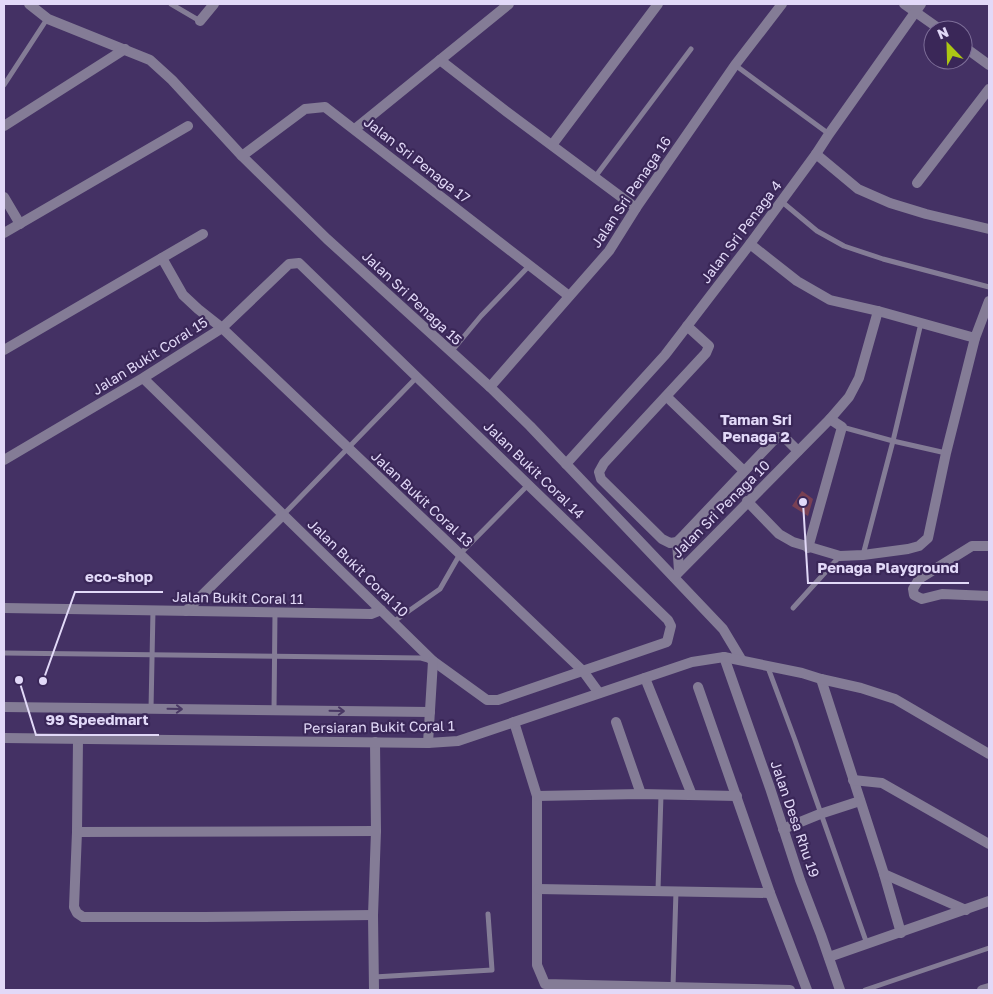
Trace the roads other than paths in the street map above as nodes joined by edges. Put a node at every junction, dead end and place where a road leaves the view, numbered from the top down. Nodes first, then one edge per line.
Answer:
1 (29, 4) edge
2 (171, 4) edge
3 (214, 4) edge
4 (509, 4) edge
5 (658, 4) edge
6 (782, 4) edge
7 (904, 4) edge
8 (918, 8) edge
9 (48, 19) junction
10 (931, 20) edge
11 (200, 21) joint
12 (125, 49) junction
13 (690, 49) dead end
14 (973, 53) edge
15 (440, 60) junction
16 (735, 65) junction
17 (989, 65) edge
18 (4, 85) edge
19 (989, 89) edge
20 (4, 126) edge
21 (188, 126) dead end
22 (355, 129) junction
23 (829, 134) junction
24 (552, 145) junction
25 (816, 154) junction
26 (242, 156) junction
27 (595, 177) junction
28 (917, 183) dead end
29 (4, 197) edge
30 (781, 201) junction
31 (636, 208) junction
32 (20, 224) junction
33 (989, 229) edge
34 (4, 233) edge
35 (203, 234) dead end
36 (750, 244) junction
37 (162, 258) junction
38 (299, 263) joint
39 (529, 266) junction
40 (989, 287) edge
41 (569, 296) junction
42 (989, 301) edge
43 (878, 311) junction
44 (921, 323) junction
45 (687, 326) junction
46 (222, 328) junction
47 (976, 338) junction
48 (4, 350) edge
49 (450, 352) junction
50 (417, 376) junction
51 (143, 378) junction
52 (490, 388) junction
53 (667, 396) junction
54 (830, 419) junction
55 (842, 427) junction
56 (893, 441) junction
57 (348, 448) junction
58 (798, 451) junction
59 (946, 453) junction
60 (4, 460) edge
61 (566, 464) junction
62 (744, 472) junction
63 (528, 484) junction
64 (747, 502) junction
65 (283, 514) junction
66 (677, 542) junction
67 (989, 546) edge
68 (808, 548) junction
69 (460, 554) junction
70 (863, 555) junction
71 (840, 556) junction
72 (676, 574) junction
73 (989, 596) edge
74 (4, 608) edge
75 (794, 608) dead end
76 (153, 610) junction
77 (381, 610) junction
78 (186, 611) junction
79 (276, 612) junction
80 (393, 622) junction
81 (4, 653) edge
82 (152, 655) junction
83 (275, 656) junction
84 (724, 657) junction
85 (741, 659) junction
86 (434, 661) junction
87 (766, 665) junction
88 (583, 671) junction
89 (645, 678) junction
90 (821, 679) junction
91 (698, 687) dead end
92 (600, 693) junction
93 (4, 707) edge
94 (151, 709) junction
95 (274, 710) junction
96 (430, 712) junction
97 (514, 722) junction
98 (616, 722) dead end
99 (4, 738) edge
100 (78, 740) junction
101 (376, 742) junction
102 (428, 743) junction
103 (989, 754) edge
104 (853, 780) junction
105 (641, 794) junction
106 (661, 795) junction
107 (692, 795) junction
108 (537, 796) junction
109 (737, 796) junction
110 (860, 801) junction
111 (820, 814) junction
112 (783, 829) junction
113 (376, 831) junction
114 (77, 832) junction
115 (989, 844) edge
116 (884, 874) junction
117 (538, 889) junction
118 (658, 890) junction
119 (676, 890) junction
120 (770, 892) junction
121 (989, 901) edge
122 (966, 910) junction
123 (488, 914) dead end
124 (373, 915) junction
125 (900, 933) junction
126 (868, 944) junction
127 (989, 948) edge
128 (829, 957) junction
129 (374, 977) junction
130 (546, 987) edge
131 (989, 988) edge
132 (673, 989) edge
133 (374, 990) edge
134 (790, 990) edge
135 (807, 990) edge
136 (840, 990) edge
137 (865, 990) edge
138 (982, 990) edge

1 - 9 street, Jalan Sri Penaga 15
2 - 11 lane
3 - 11 street
4 - 15 street
5 - 24 street
6 - 16 street, Jalan Sri Penaga 16
7 - 8 street
8 - 10 street
8 - 23 street, Jalan Sri Penaga 4
9 - 12 street, Jalan Sri Penaga 15
9 - 18 lane
12 - 20 street
12 - 26 street, Jalan Sri Penaga 15
13 - 27 lane
14 - 17 street
15 - 22 street
15 - 24 street
16 - 23 lane
16 - 31 street, Jalan Sri Penaga 16
19 - 28 street
21 - 32 street
22 - 26 street, Jalan Sri Penaga 17
22 - 39 street, Jalan Sri Penaga 17
23 - 25 street, Jalan Sri Penaga 4
24 - 27 street
25 - 30 street, Jalan Sri Penaga 4
25 - 33 street
26 - 49 street, Jalan Sri Penaga 15
27 - 31 street
29 - 32 street
30 - 36 street, Jalan Sri Penaga 4
30 - 40 lane
31 - 41 street, Jalan Sri Penaga 16
32 - 34 street
35 - 37 street
36 - 43 street
36 - 45 street, Jalan Sri Penaga 4
37 - 46 street, Jalan Bukit Coral 13
37 - 48 street
38 - 46 street, Jalan Bukit Coral 15
38 - 50 street, Jalan Bukit Coral 14
39 - 41 street, Jalan Sri Penaga 17
39 - 49 lane
41 - 52 street, Jalan Sri Penaga 16
42 - 47 street
43 - 44 street
43 - 54 street, Jalan Sri Penaga 10
44 - 47 street
44 - 56 lane
45 - 53 street
45 - 61 street, Jalan Sri Penaga 4
46 - 51 street, Jalan Bukit Coral 15
46 - 57 street, Jalan Bukit Coral 13
47 - 59 street
49 - 52 street, Jalan Sri Penaga 15
50 - 57 lane
50 - 63 street, Jalan Bukit Coral 14
51 - 60 street, Jalan Bukit Coral 15
51 - 65 street, Jalan Bukit Coral 10
52 - 61 street, Jalan Sri Penaga 15
53 - 62 street
53 - 66 street
54 - 55 street
54 - 58 street, Jalan Sri Penaga 10
55 - 56 lane
55 - 68 street
56 - 59 lane
56 - 70 lane
57 - 65 lane
57 - 69 street, Jalan Bukit Coral 13
58 - 62 street
58 - 64 street, Jalan Sri Penaga 10
59 - 70 street
61 - 72 street, Jalan Sri Penaga 15
62 - 66 street
63 - 69 lane
63 - 88 street, Jalan Bukit Coral 14
64 - 68 street
64 - 72 street, Jalan Sri Penaga 10
65 - 77 street, Jalan Bukit Coral 10
65 - 78 street
66 - 72 street
67 - 73 street
68 - 71 street
69 - 80 lane
69 - 88 street, Jalan Bukit Coral 13
70 - 71 street
71 - 75 lane
72 - 85 street, Jalan Sri Penaga 15
74 - 76 street, Jalan Bukit Coral 11
76 - 78 street, Jalan Bukit Coral 11
76 - 82 lane
77 - 79 street, Jalan Bukit Coral 11
77 - 80 street, Jalan Bukit Coral 10
78 - 79 street, Jalan Bukit Coral 11
79 - 83 lane
80 - 86 street, Jalan Bukit Coral 10
81 - 82 lane
82 - 83 lane
82 - 94 lane
83 - 86 lane
83 - 95 lane
84 - 85 street, Persiaran Bukit Coral 1
84 - 89 street, Persiaran Bukit Coral 1
84 - 112 street, Jalan Desa Rhu 19
85 - 87 street, Persiaran Bukit Coral 1
86 - 88 street, Jalan Bukit Coral 10
86 - 96 street
87 - 90 street, Persiaran Bukit Coral 1
87 - 111 lane
88 - 92 street, Jalan Bukit Coral 13
89 - 92 street, Persiaran Bukit Coral 1
89 - 107 street
90 - 103 street, Persiaran Bukit Coral 1
90 - 104 street
91 - 109 street
92 - 97 street, Persiaran Bukit Coral 1
93 - 94 street
94 -> 95 street
95 -> 96 street
96 - 102 street
97 - 102 street, Persiaran Bukit Coral 1
97 - 108 street
98 - 105 street
99 - 100 street, Persiaran Bukit Coral 1
100 - 101 street, Persiaran Bukit Coral 1
100 - 114 street
101 - 102 street, Persiaran Bukit Coral 1
101 - 113 street
104 - 110 street
104 - 115 street
105 - 106 street
105 - 108 street
106 - 107 street
106 - 118 lane
107 - 109 street
108 - 117 street
109 - 120 street
110 - 111 street
110 - 116 street
111 - 112 street
111 - 126 lane
112 - 128 street, Jalan Desa Rhu 19
113 - 114 street
113 - 124 street
114 - 124 street
116 - 122 street
116 - 125 street
117 - 118 street
117 - 130 street
118 - 119 street
119 - 120 street
119 - 132 lane
120 - 135 street
121 - 122 street
122 - 125 street
123 - 129 lane
124 - 129 street
125 - 126 street
126 - 128 street
127 - 137 lane
128 - 136 street, Jalan Desa Rhu 19
129 - 133 street
130 - 132 street
131 - 138 street
132 - 134 street

